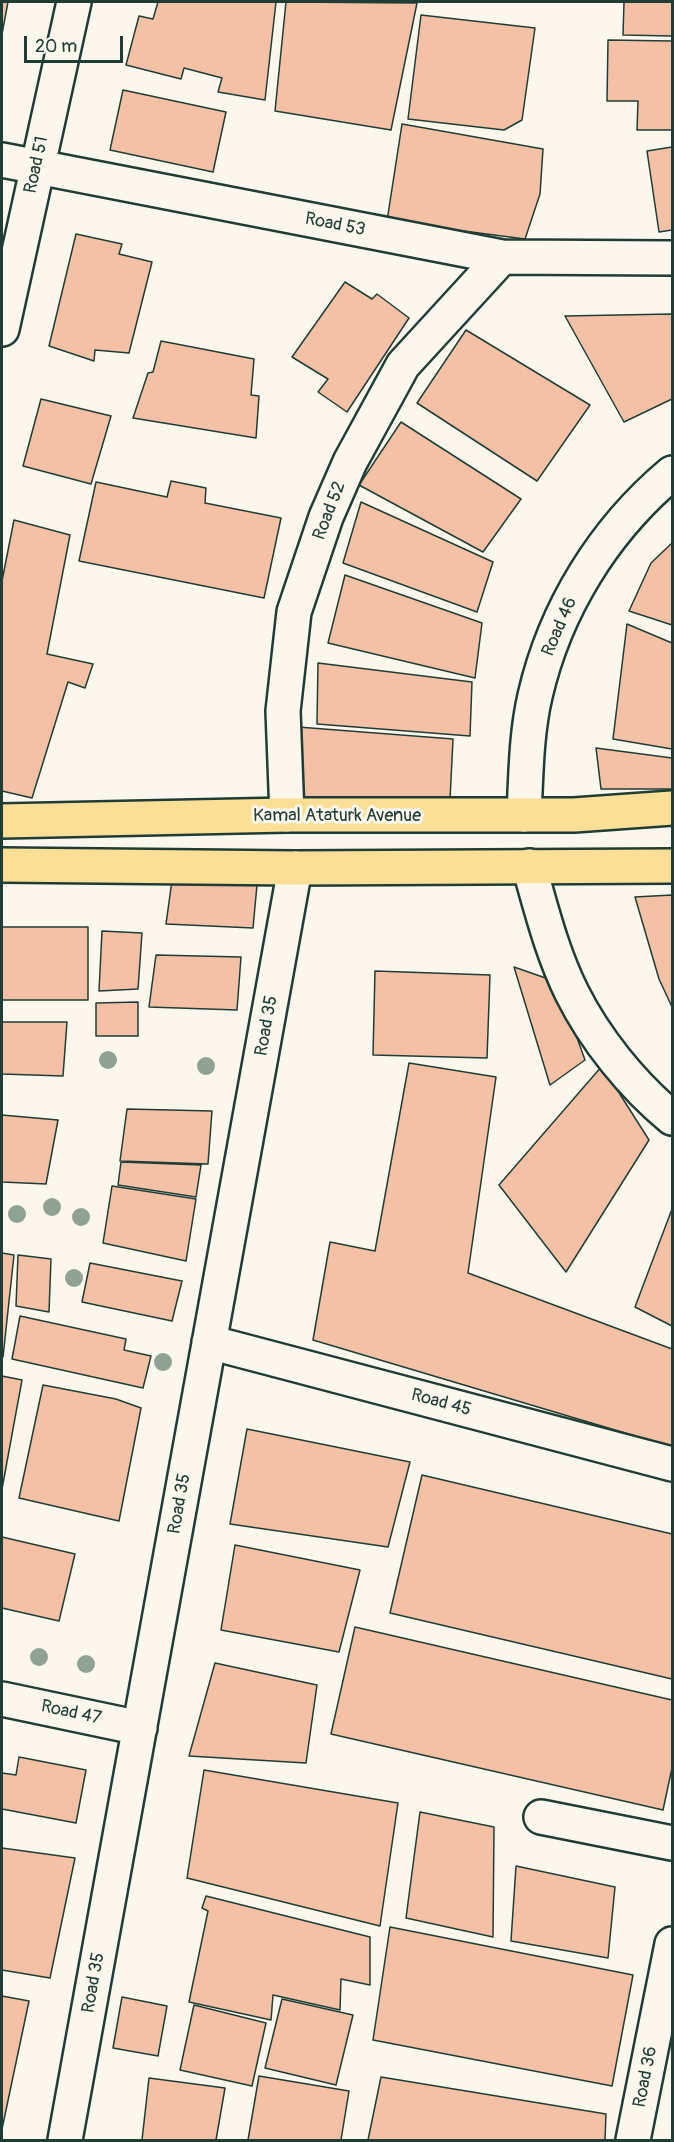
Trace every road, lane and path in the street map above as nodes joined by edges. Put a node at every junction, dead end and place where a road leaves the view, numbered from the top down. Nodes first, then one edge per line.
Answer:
1 (74, 2) edge
2 (2, 160) edge
3 (36, 168) junction
4 (502, 257) junction
5 (672, 258) edge
6 (2, 329) edge
7 (672, 473) edge
8 (672, 808) edge
9 (287, 815) junction
10 (524, 815) junction
11 (2, 821) edge
12 (2, 866) edge
13 (529, 866) junction
14 (672, 866) edge
15 (295, 868) junction
16 (672, 1118) edge
17 (209, 1342) junction
18 (672, 1464) edge
19 (2, 1699) edge
20 (140, 1728) junction
21 (541, 1817) dead end
22 (672, 1843) edge
23 (672, 1944) edge
24 (65, 2140) edge
25 (633, 2140) edge

1 - 3 street, Road 51
2 - 3 street, Road 53
3 - 4 street, Road 53
3 - 6 street, Road 51
4 - 5 street, Road 53
4 - 9 street, Road 52
7 - 10 street, Road 46
8 - 10 main road, Kamal Ataturk Avenue
9 - 10 main road, Kamal Ataturk Avenue
9 - 11 main road, Kamal Ataturk Avenue
12 - 15 main road
13 - 14 main road
13 - 15 main road
13 - 16 street
15 - 17 street, Road 35
17 - 18 street, Road 45
17 - 20 street, Road 35
19 - 20 street, Road 47
20 - 24 street, Road 35
21 - 22 street
23 - 25 street, Road 36

